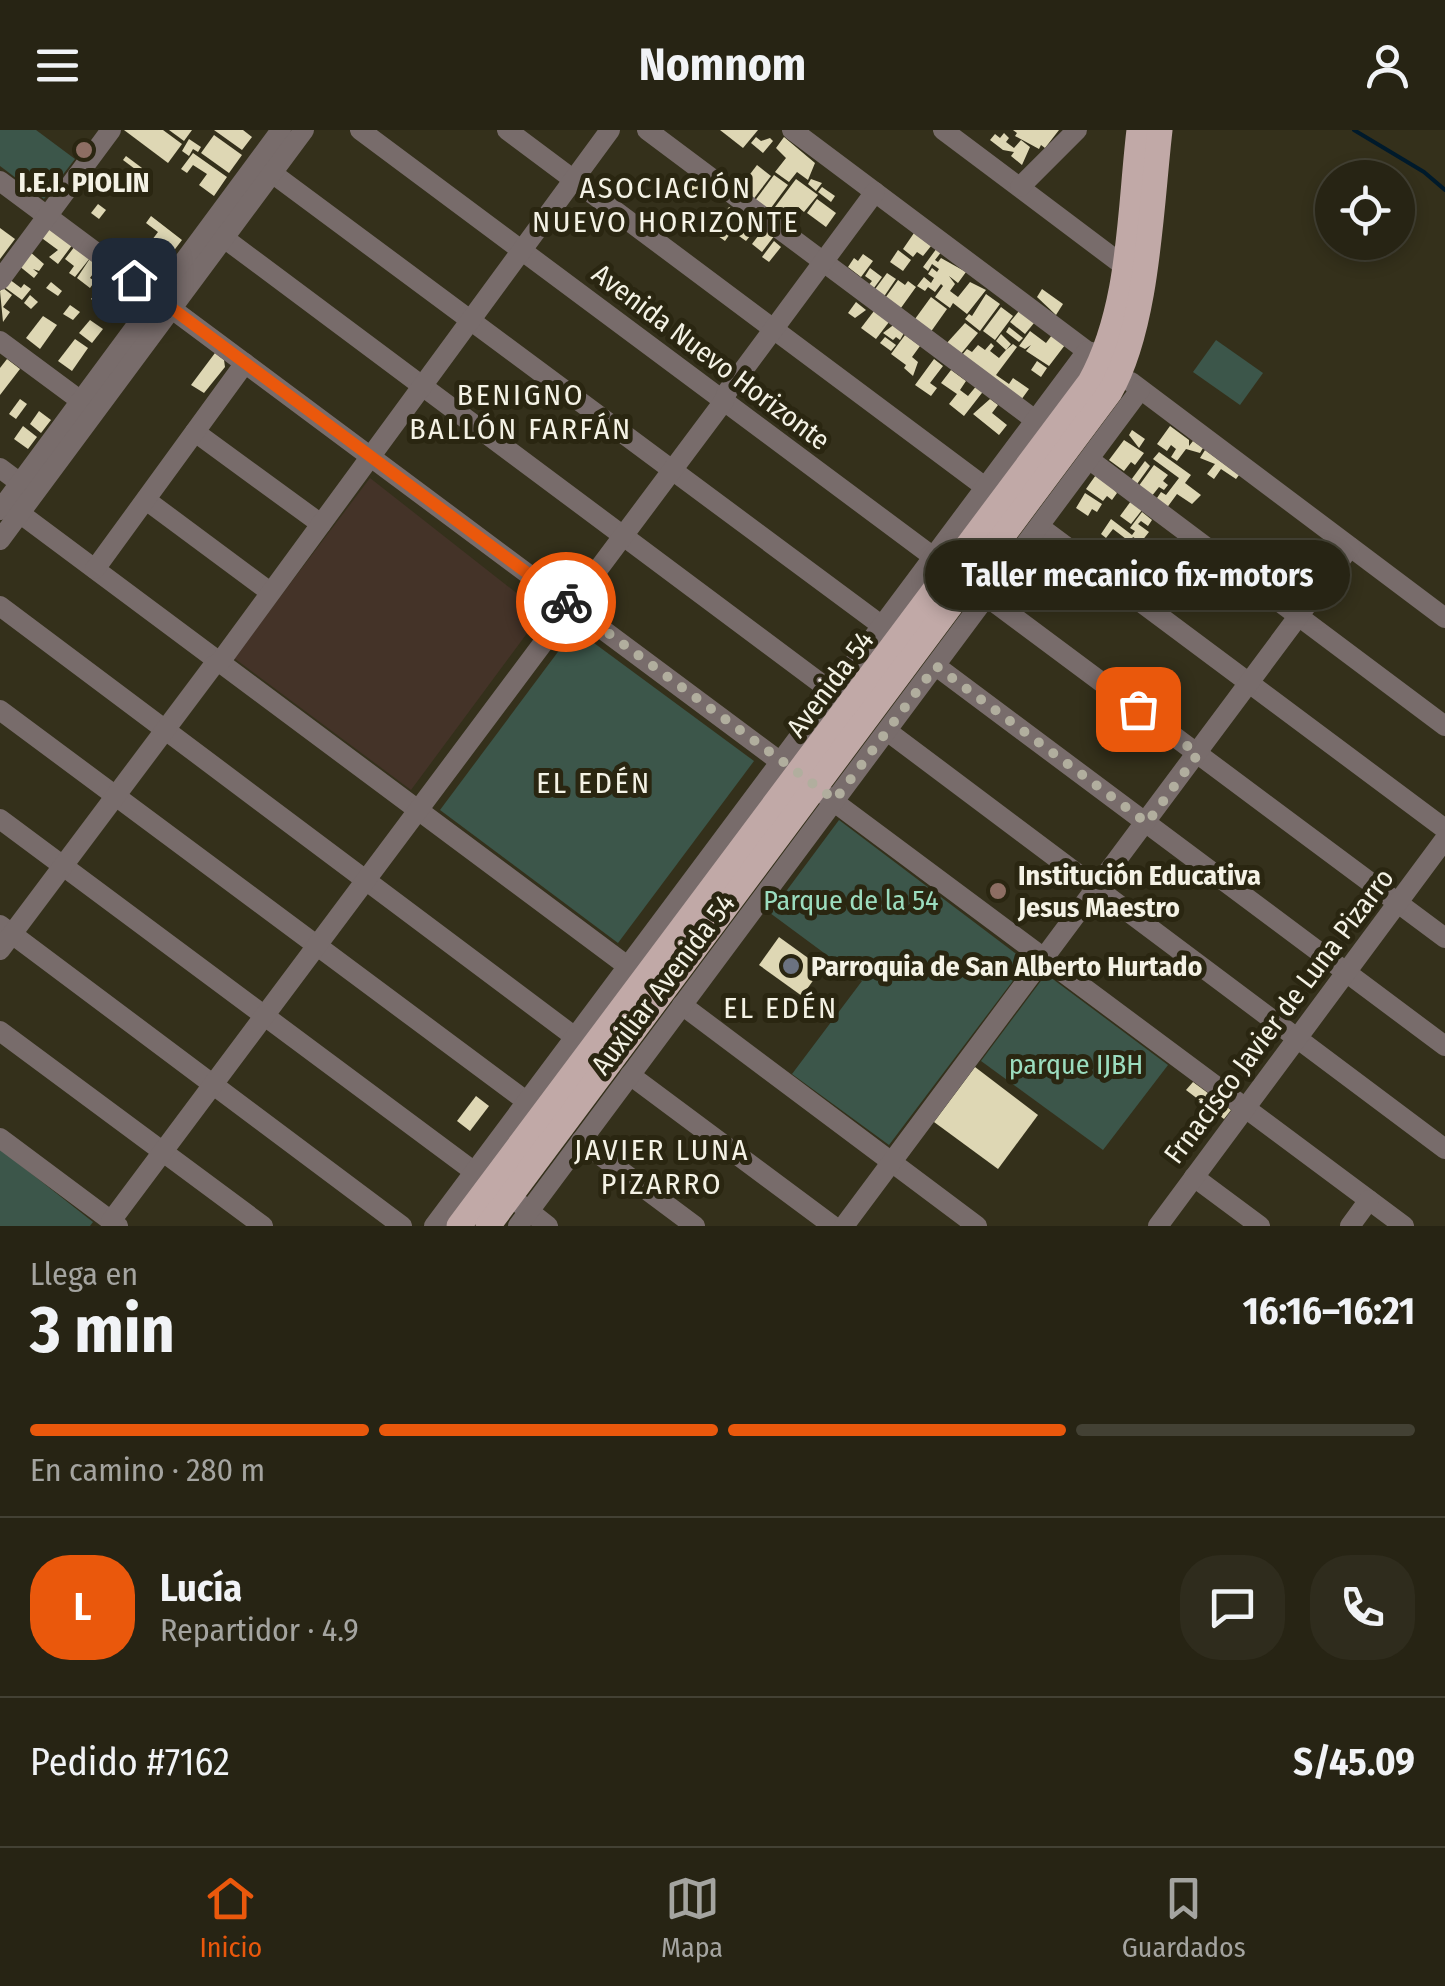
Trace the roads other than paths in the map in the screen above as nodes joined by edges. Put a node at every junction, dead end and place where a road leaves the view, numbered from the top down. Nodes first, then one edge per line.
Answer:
1 (111, 130) edge
2 (281, 130) edge
3 (304, 130) edge
4 (360, 130) edge
5 (507, 130) edge
6 (610, 130) edge
7 (647, 130) edge
8 (792, 130) edge
9 (943, 130) edge
10 (1077, 130) edge
11 (1139, 130) edge
12 (1160, 130) edge
13 (272, 173) junction
14 (0, 180) edge
15 (573, 180) junction
16 (1020, 187) junction
17 (875, 192) junction
18 (47, 216) junction
19 (224, 238) junction
20 (522, 251) junction
21 (824, 262) junction
22 (1124, 266) junction
23 (0, 280) edge
24 (165, 303) junction
25 (472, 322) junction
26 (774, 328) junction
27 (0, 341) edge
28 (245, 362) junction
29 (1113, 367) junction
30 (423, 387) junction
31 (81, 400) junction
32 (724, 401) junction
33 (1035, 420) junction
34 (195, 432) junction
35 (372, 458) junction
36 (1090, 460) junction
37 (0, 468) edge
38 (671, 471) junction
39 (20, 483) junction
40 (985, 487) junction
41 (146, 500) junction
42 (9, 509) edge
43 (321, 524) junction
44 (1040, 527) junction
45 (623, 534) junction
46 (0, 540) edge
47 (1350, 547) junction
48 (95, 569) junction
49 (961, 576) junction
50 (270, 592) junction
51 (0, 606) edge
52 (571, 606) junction
53 (1299, 618) junction
54 (1445, 618) edge
55 (881, 625) junction
56 (220, 662) junction
57 (936, 666) junction
58 (1250, 683) junction
59 (831, 691) junction
60 (0, 710) edge
61 (1445, 726) edge
62 (165, 730) junction
63 (887, 731) junction
64 (1198, 754) junction
65 (808, 780) junction
66 (115, 797) junction
67 (417, 809) junction
68 (0, 819) edge
69 (1147, 823) junction
70 (1445, 829) edge
71 (1445, 838) edge
72 (63, 866) junction
73 (364, 878) junction
74 (1096, 888) junction
75 (1399, 904) junction
76 (4, 936) edge
77 (1445, 938) edge
78 (316, 944) junction
79 (1043, 959) junction
80 (626, 965) junction
81 (1348, 973) junction
82 (682, 1005) junction
83 (263, 1014) junction
84 (0, 1030) edge
85 (575, 1037) junction
86 (1298, 1039) junction
87 (1445, 1046) edge
88 (630, 1076) junction
89 (212, 1086) junction
90 (538, 1105) junction
91 (1245, 1109) junction
92 (0, 1138) edge
93 (581, 1141) junction
94 (1445, 1149) edge
95 (163, 1152) junction
96 (891, 1162) junction
97 (1194, 1177) junction
98 (505, 1198) edge
99 (1370, 1200) junction
100 (114, 1223) edge
101 (263, 1226) edge
102 (402, 1226) edge
103 (434, 1226) edge
104 (459, 1226) edge
105 (488, 1226) edge
106 (548, 1226) edge
107 (695, 1226) edge
108 (834, 1226) edge
109 (844, 1226) edge
110 (977, 1226) edge
111 (1158, 1226) edge
112 (1260, 1226) edge
113 (1350, 1226) edge
114 (1404, 1226) edge

1 - 18 street
2 - 24 street
3 - 13 street
4 - 20 street, Avenida Nuevo Horizonte
5 - 15 street
6 - 15 street
7 - 21 street
8 - 17 street
9 - 16 street
10 - 16 street
11 - 22 main road, Avenida 54
12 - 29 main road, Avenida 54
13 - 19 street
13 - 25 street
14 - 18 street
15 - 20 street
15 - 26 street
16 - 22 street
17 - 21 street
17 - 29 street
18 - 23 street
18 - 24 street
19 - 24 street
19 - 30 street
20 - 25 street
20 - 32 street, Avenida Nuevo Horizonte
21 - 26 street
21 - 33 street
22 - 29 main road, Avenida 54
24 - 28 street
24 - 31 street
24 - 42 street
25 - 30 street
25 - 38 street
26 - 32 street
26 - 40 street
27 - 31 street
28 - 34 street
28 - 35 street
29 - 33 street
29 - 36 street, Auxiliar Avenida 54
29 - 47 street
29 - 49 main road, Avenida 54
30 - 35 street
30 - 45 street
31 - 39 street
32 - 38 street
32 - 49 street, Avenida Nuevo Horizonte
33 - 40 street
34 - 41 street
34 - 43 street
35 - 43 street
35 - 52 street
36 - 44 street, Auxiliar Avenida 54
36 - 53 street
37 - 39 street
38 - 45 street
38 - 55 street
39 - 42 street
40 - 49 street
41 - 48 street
41 - 50 street
42 - 46 street
42 - 48 street
43 - 50 street
44 - 49 street, Auxiliar Avenida 54
44 - 58 street
45 - 52 street
45 - 59 street
47 - 53 street
47 - 54 street
48 - 56 street
49 - 55 street
49 - 57 street, Auxiliar Avenida 54
49 - 64 street, Avenida Nuevo Horizonte
49 - 65 main road, Avenida 54
50 - 56 street
51 - 62 street
52 - 65 street
52 - 67 street
53 - 58 street
53 - 61 street
55 - 59 street
56 - 62 street
56 - 67 street
57 - 63 street, Auxiliar Avenida 54
57 - 69 street
58 - 64 street
58 - 70 street
59 - 65 street
60 - 66 street
62 - 66 street
62 - 73 street
63 - 65 street, Auxiliar Avenida 54
63 - 74 street
64 - 69 street
64 - 75 street, Avenida Nuevo Horizonte
65 - 79 street
65 - 80 street
65 - 82 street, Auxiliar Avenida 54
65 - 90 main road, Avenida 54
65 - 98 main road, Avenida 54
66 - 72 street
66 - 78 street
67 - 73 street
67 - 80 street
68 - 72 street
69 - 74 street
69 - 81 street
71 - 75 street, Frnacisco Javier de Luna Pizarro
72 - 76 street
72 - 83 street
73 - 78 street
73 - 85 street
74 - 79 street
74 - 86 street
75 - 77 street, Avenida Nuevo Horizonte
75 - 81 street, Frnacisco Javier de Luna Pizarro
76 - 89 street
78 - 83 street
78 - 90 street
79 - 91 street
79 - 96 street
80 - 85 street
81 - 86 street, Frnacisco Javier de Luna Pizarro
81 - 87 street
82 - 88 street, Auxiliar Avenida 54
82 - 96 street
83 - 89 street
83 - 98 street
84 - 95 street
85 - 90 street
86 - 91 street, Frnacisco Javier de Luna Pizarro
86 - 94 street
88 - 93 street, Auxiliar Avenida 54
88 - 108 street
89 - 95 street
89 - 102 street
90 - 98 main road, Avenida 54
91 - 97 street, Frnacisco Javier de Luna Pizarro
91 - 99 street
92 - 100 street
93 - 98 street, Auxiliar Avenida 54
93 - 107 street
95 - 100 street
95 - 101 street
96 - 109 street
96 - 110 street
97 - 111 street, Frnacisco Javier de Luna Pizarro
97 - 112 street
98 - 103 street, Auxiliar Avenida 54
98 - 104 main road, Avenida 54
98 - 105 main road, Avenida 54
98 - 106 street
99 - 113 street
99 - 114 street

